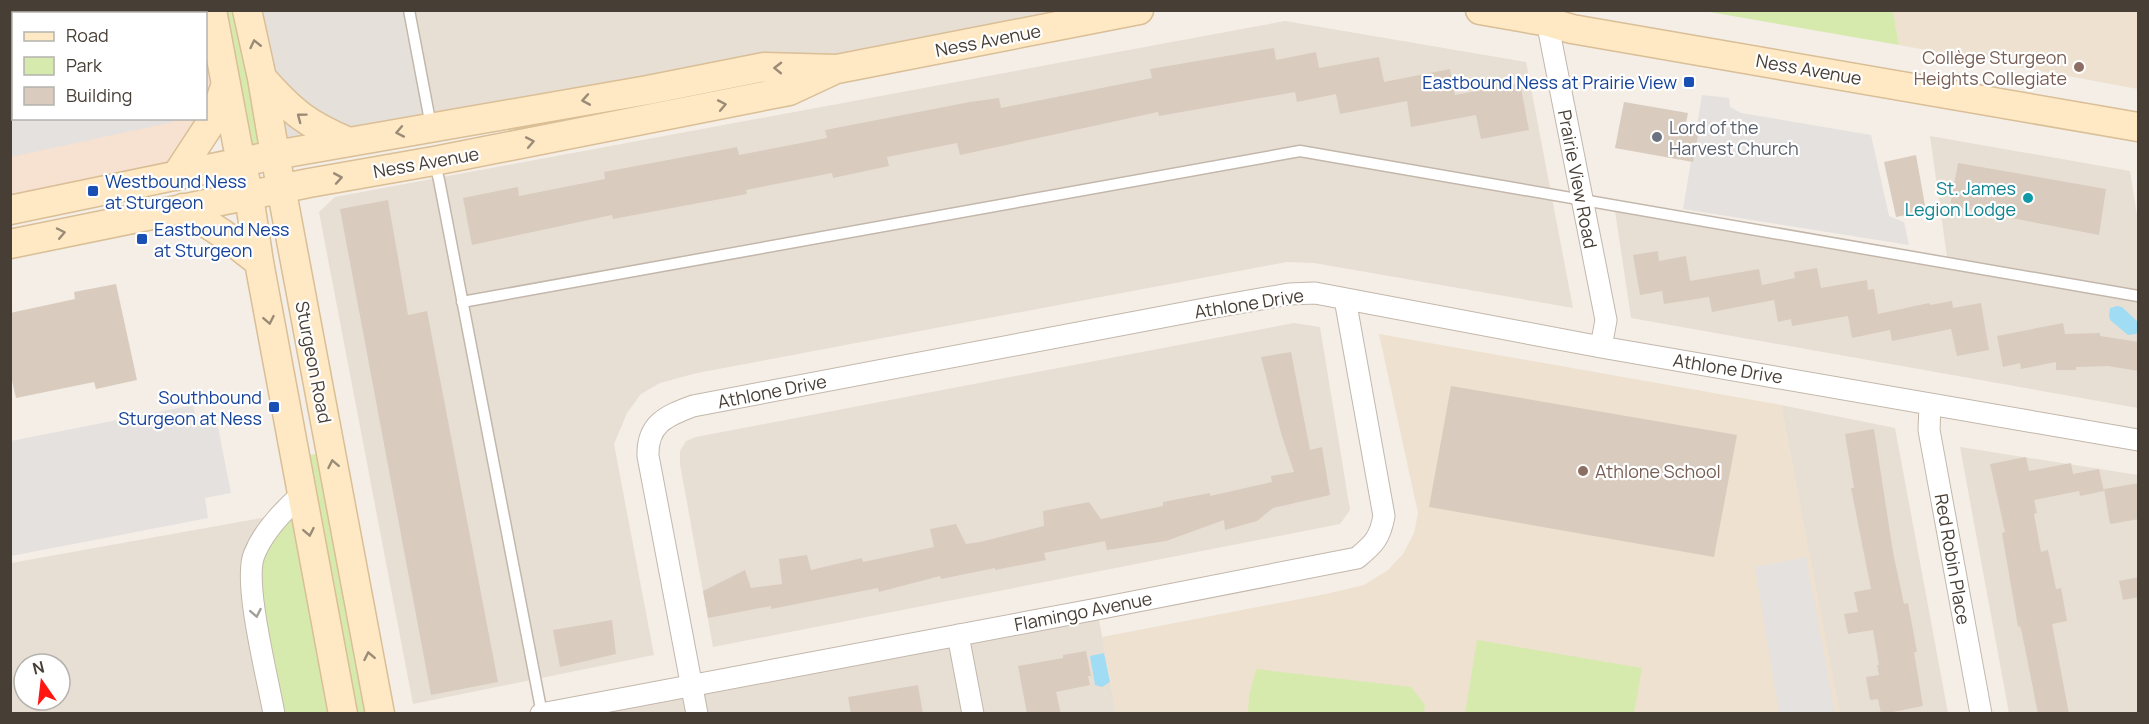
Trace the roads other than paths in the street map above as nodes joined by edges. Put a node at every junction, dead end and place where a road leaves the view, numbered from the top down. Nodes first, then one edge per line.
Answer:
1 (212, 10) edge
2 (247, 10) edge
3 (409, 10) edge
4 (1139, 10) edge
5 (1480, 10) edge
6 (1546, 16) edge
7 (837, 69) junction
8 (262, 78) junction
9 (226, 84) junction
10 (431, 126) junction
11 (2139, 127) edge
12 (349, 142) junction
13 (275, 155) junction
14 (434, 161) junction
15 (241, 162) junction
16 (176, 176) junction
17 (281, 189) junction
18 (249, 196) junction
19 (1582, 198) junction
20 (22, 204) edge
21 (183, 208) junction
22 (10, 244) edge
23 (259, 262) junction
24 (2139, 296) edge
25 (1345, 298) junction
26 (462, 302) junction
27 (1601, 347) junction
28 (1929, 404) junction
29 (2139, 440) edge
30 (302, 494) junction
31 (958, 635) junction
32 (692, 684) junction
33 (274, 714) edge
34 (343, 714) edge
35 (380, 714) edge
36 (541, 714) edge
37 (697, 714) edge
38 (973, 714) edge
39 (1981, 714) edge

1 - 9 main road, Sturgeon Road
8 -> 2 main road, Sturgeon Road
3 - 10 lane
4 - 7 main road, Ness Avenue
5 - 6 main road, Ness Avenue
6 - 11 main road, Ness Avenue
6 - 19 street, Prairie View Road
7 -> 10 main road, Ness Avenue
14 -> 7 main road, Ness Avenue
12 -> 8 main road
8 - 13 main road, Sturgeon Road
9 - 15 main road, Sturgeon Road
9 - 16 main road
10 -> 12 main road, Ness Avenue
12 - 13 main road, Ness Avenue
13 - 15 main road, Ness Avenue
13 - 17 main road, Sturgeon Road
17 -> 14 main road, Ness Avenue
14 - 26 lane
15 - 16 main road, Ness Avenue
15 - 18 main road, Sturgeon Road
16 - 20 main road, Ness Avenue
17 - 18 main road, Ness Avenue
35 -> 17 main road, Sturgeon Road
18 - 21 main road, Ness Avenue
18 - 23 main road, Sturgeon Road
19 - 24 lane
19 - 26 lane
19 - 27 street, Prairie View Road
22 -> 21 main road, Ness Avenue
21 - 23 main road
23 -> 30 main road, Sturgeon Road
25 - 27 street, Athlone Drive
25 - 31 street, Flamingo Avenue
25 - 32 street, Athlone Drive
26 - 36 lane
27 - 28 street, Athlone Drive
28 - 29 street, Athlone Drive
28 - 39 street, Red Robin Place
30 -> 33 street
30 -> 34 main road, Sturgeon Road
31 - 32 street, Flamingo Avenue
31 - 38 street
32 - 36 street, Flamingo Avenue
32 - 37 street, Athlone Drive

